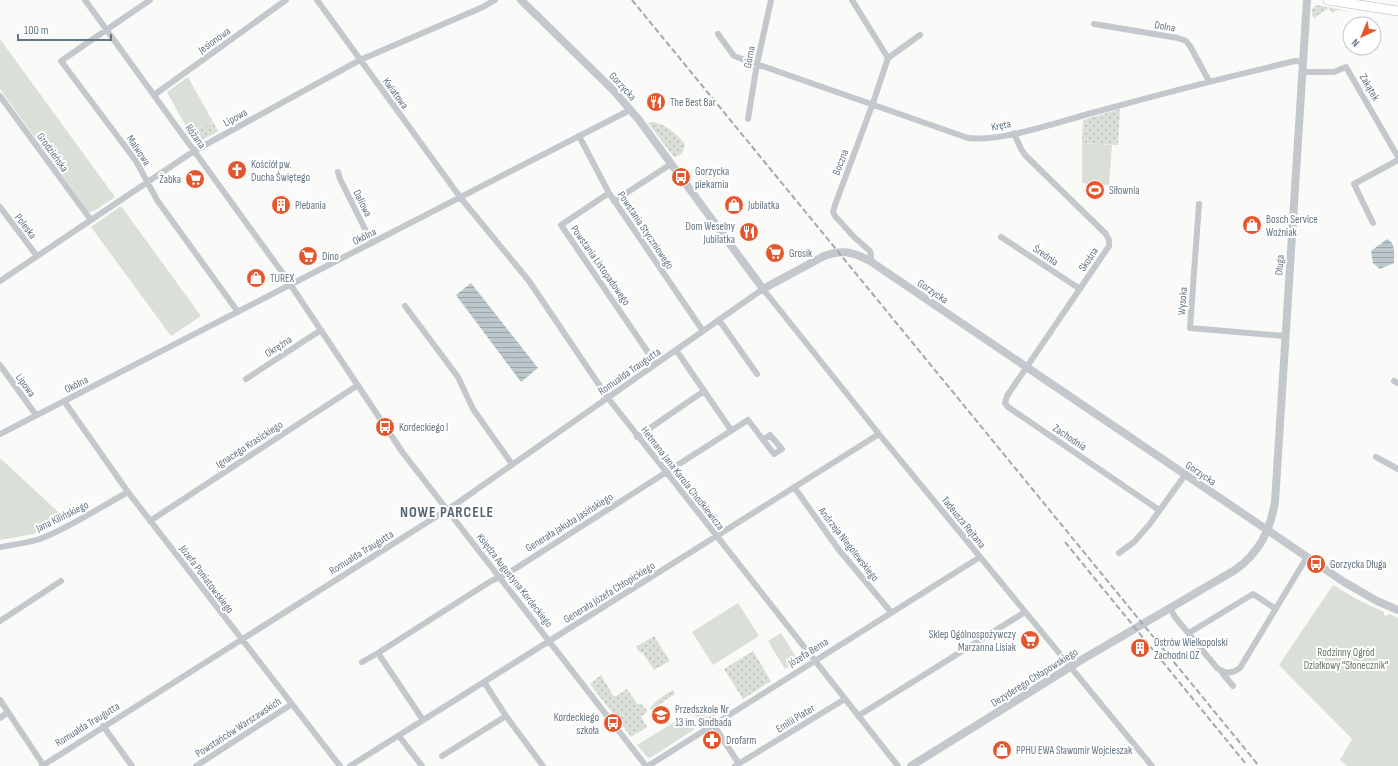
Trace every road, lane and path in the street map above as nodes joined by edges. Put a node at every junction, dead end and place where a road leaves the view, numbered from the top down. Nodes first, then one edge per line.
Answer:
1 (85, 0) edge
2 (150, 0) edge
3 (286, 0) edge
4 (316, 0) edge
5 (495, 0) edge
6 (521, 0) edge
7 (771, 0) edge
8 (852, 0) edge
9 (1307, 0) edge
10 (1328, 0) edge
11 (1398, 11) edge
12 (1094, 24) dead end
13 (106, 30) junction
14 (718, 34) dead end
15 (920, 35) dead end
16 (888, 58) junction
17 (360, 60) junction
18 (1303, 62) junction
19 (757, 64) junction
20 (1302, 72) junction
21 (1209, 81) junction
22 (154, 95) junction
23 (0, 96) edge
24 (873, 104) junction
25 (630, 110) junction
26 (748, 119) dead end
27 (1014, 133) junction
28 (579, 136) junction
29 (194, 151) junction
30 (1398, 158) edge
31 (671, 164) junction
32 (338, 172) dead end
33 (147, 182) junction
34 (609, 193) junction
35 (460, 197) junction
36 (614, 201) junction
37 (1199, 204) dead end
38 (0, 207) edge
39 (91, 220) junction
40 (1373, 223) dead end
41 (1001, 237) dead end
42 (372, 243) junction
43 (37, 256) junction
44 (870, 261) junction
45 (0, 281) edge
46 (291, 285) junction
47 (763, 289) junction
48 (1080, 289) junction
49 (405, 306) dead end
50 (238, 312) junction
51 (719, 320) junction
52 (321, 330) junction
53 (703, 331) junction
54 (1285, 336) junction
55 (676, 350) junction
56 (656, 364) junction
57 (0, 366) edge
58 (1026, 367) junction
59 (757, 374) dead end
60 (246, 379) dead end
61 (358, 385) junction
62 (704, 390) junction
63 (608, 398) junction
64 (64, 401) junction
65 (36, 415) junction
66 (731, 430) junction
67 (0, 434) edge
68 (879, 434) junction
69 (637, 437) junction
70 (763, 440) dead end
71 (1376, 457) dead end
72 (512, 464) junction
73 (1398, 469) edge
74 (666, 472) junction
75 (1185, 475) junction
76 (794, 487) junction
77 (128, 492) junction
78 (447, 510) junction
79 (1159, 510) junction
80 (150, 521) junction
81 (1268, 531) junction
82 (716, 536) junction
83 (0, 547) edge
84 (1119, 553) dead end
85 (980, 557) junction
86 (1307, 557) junction
87 (500, 577) junction
88 (61, 581) dead end
89 (1170, 608) junction
90 (1276, 609) junction
91 (1398, 610) edge
92 (891, 612) junction
93 (1025, 612) junction
94 (0, 622) edge
95 (1188, 633) junction
96 (241, 639) junction
97 (550, 641) junction
98 (378, 653) junction
99 (814, 660) junction
100 (362, 662) dead end
101 (1071, 667) junction
102 (1222, 672) junction
103 (484, 682) junction
104 (1233, 686) dead end
105 (845, 699) junction
106 (0, 700) edge
107 (292, 704) junction
108 (8, 712) junction
109 (506, 716) junction
110 (858, 716) junction
111 (0, 718) edge
112 (423, 720) junction
113 (713, 724) junction
114 (103, 726) junction
115 (399, 736) junction
116 (442, 756) dead end
117 (737, 765) edge
118 (43, 766) edge
119 (132, 766) edge
120 (196, 766) edge
121 (340, 766) edge
122 (350, 766) edge
123 (422, 766) edge
124 (543, 766) edge
125 (647, 766) edge
126 (898, 766) edge
127 (911, 766) edge
128 (1152, 766) edge

1 - 13 street, Różana
2 - 13 street
3 - 22 street, Jesionowa
4 - 17 street, Kwiatowa
5 - 17 street, Lipowa
6 - 25 street, Gorzycka
7 - 19 street, Górna
8 - 16 street
9 - 18 street, Długa
10 - 11 main road
12 - 21 street, Dolna
13 - 22 street, Różana
13 - 33 street, Malwowa
14 - 19 street, Kręta
15 - 16 street
16 - 24 street, Boczna
17 - 29 street, Lipowa
17 - 35 street, Kwiatowa
18 - 20 street, Długa
18 - 21 street, Kręta
19 - 24 street, Kręta
19 - 26 street, Górna
20 - 30 street, Zakątek
20 - 54 street, Długa
21 - 27 street, Kręta
22 - 29 street, Różana
23 - 39 street, Grodzieńska
24 - 27 street, Kręta
24 - 44 street, Boczna
25 - 28 street, Okólna
25 - 31 street, Gorzycka
27 - 48 street, Skośna
28 - 34 street, Powstania Styczniowego
28 - 35 street, Okólna
29 - 33 street, Lipowa
29 - 46 street, Różana
30 - 40 street
31 - 36 street
31 - 47 street, Gorzycka
32 - 42 street, Daliowa
33 - 39 street, Lipowa
33 - 50 street, Malwowa
34 - 36 street, Powstania Styczniowego
34 - 56 street, Powstania Listopadowego
35 - 42 street, Okólna
35 - 63 street, Hetmana Jana Karola Chodkiewicza
36 - 53 street, Powstania Styczniowego
37 - 54 street, Wysoka
38 - 43 street, Poleska
39 - 43 street, Lipowa
41 - 48 street, Średnia
42 - 46 street, Okólna
43 - 45 street, Lipowa
44 - 47 street, Gorzycka
44 - 58 street, Gorzycka
46 - 50 street, Okólna
46 - 52 street, Księdza Augustyna Kordeckiego
47 - 51 street, Romualda Traugutta
47 - 68 street, Tadeusza Rejtana
48 - 58 street, Skośna
49 - 72 street
50 - 64 street, Okólna
51 - 53 street, Romualda Traugutta
51 - 59 street
52 - 60 street, Okrężna
52 - 61 street, Księdza Augustyna Kordeckiego
53 - 55 street, Romualda Traugutta
54 - 81 street, Długa
55 - 56 street, Romualda Traugutta
55 - 62 street
56 - 63 street, Romualda Traugutta
57 - 65 street, Lipowa
58 - 75 street, Gorzycka
58 - 79 street, Zachodnia
61 - 78 street, Księdza Augustyna Kordeckiego
61 - 80 street, Ignacego Krasickiego
62 - 66 street
62 - 69 street
63 - 69 street, Hetmana Jana Karola Chodkiewicza
63 - 72 street, Romualda Traugutta
64 - 65 street, Okólna
64 - 77 street, Józefa Poniatowskiego
65 - 67 street, Okólna
66 - 70 street, Generała Jakuba Jasińskiego
66 - 74 street, Generała Jakuba Jasińskiego
68 - 76 street, Generała Józefa Chłopickiego
68 - 85 street, Tadeusza Rejtana
69 - 74 street, Hetmana Jana Karola Chodkiewicza
71 - 73 street
72 - 78 street, Romualda Traugutta
74 - 82 street, Hetmana Jana Karola Chodkiewicza
74 - 87 street, Generała Jakuba Jasińskiego
75 - 79 street
75 - 81 street, Gorzycka
76 - 82 street, Generała Józefa Chłopickiego
76 - 92 street, Andrzeja Niegolewskiego
77 - 80 street, Józefa Poniatowskiego
77 - 83 street, Jana Kilińskiego
78 - 87 street, Księdza Augustyna Kordeckiego
78 - 96 street, Romualda Traugutta
79 - 84 street
80 - 96 street, Józefa Poniatowskiego
81 - 86 street, Gorzycka
81 - 89 street, Dezyderego Chłapowskiego
82 - 97 street, Generała Józefa Chłopickiego
82 - 99 street, Hetmana Jana Karola Chodkiewicza
85 - 92 street, Józefa Bema
85 - 93 street, Tadeusza Rejtana
86 - 90 street
86 - 91 street, Gorzycka
87 - 97 street, Księdza Augustyna Kordeckiego
87 - 98 street, Generała Jakuba Jasińskiego
88 - 94 street
89 - 95 street
89 - 101 street, Dezyderego Chłapowskiego
90 - 95 street
90 - 102 street
92 - 99 street, Józefa Bema
93 - 101 street, Tadeusza Rejtana
93 - 110 street
95 - 102 street
96 - 107 street, Józefa Poniatowskiego
96 - 114 street, Romualda Traugutta
97 - 103 street, Generała Józefa Chłopickiego
97 - 125 street, Księdza Augustyna Kordeckiego
98 - 100 street, Generała Jakuba Jasińskiego
98 - 112 street
99 - 105 street, Hetmana Jana Karola Chodkiewicza
99 - 113 street, Józefa Bema
101 - 127 street, Dezyderego Chłapowskiego
101 - 128 street, Tadeusza Rejtana
102 - 104 street
103 - 109 street
103 - 112 street, Generała Józefa Chłopickiego
105 - 110 street, Hetmana Jana Karola Chodkiewicza
105 - 117 street, Emilii Plater
106 - 108 street
107 - 120 street, Powstańców Warszawskich
107 - 121 street, Józefa Poniatowskiego
108 - 111 street
108 - 118 street
109 - 116 street
109 - 124 street
110 - 126 street, Hetmana Jana Karola Chodkiewicza
112 - 115 street, Generała Józefa Chłopickiego
113 - 117 street
113 - 125 street, Józefa Bema
114 - 118 street, Romualda Traugutta
114 - 119 street
115 - 122 street, Generała Józefa Chłopickiego
115 - 123 street

